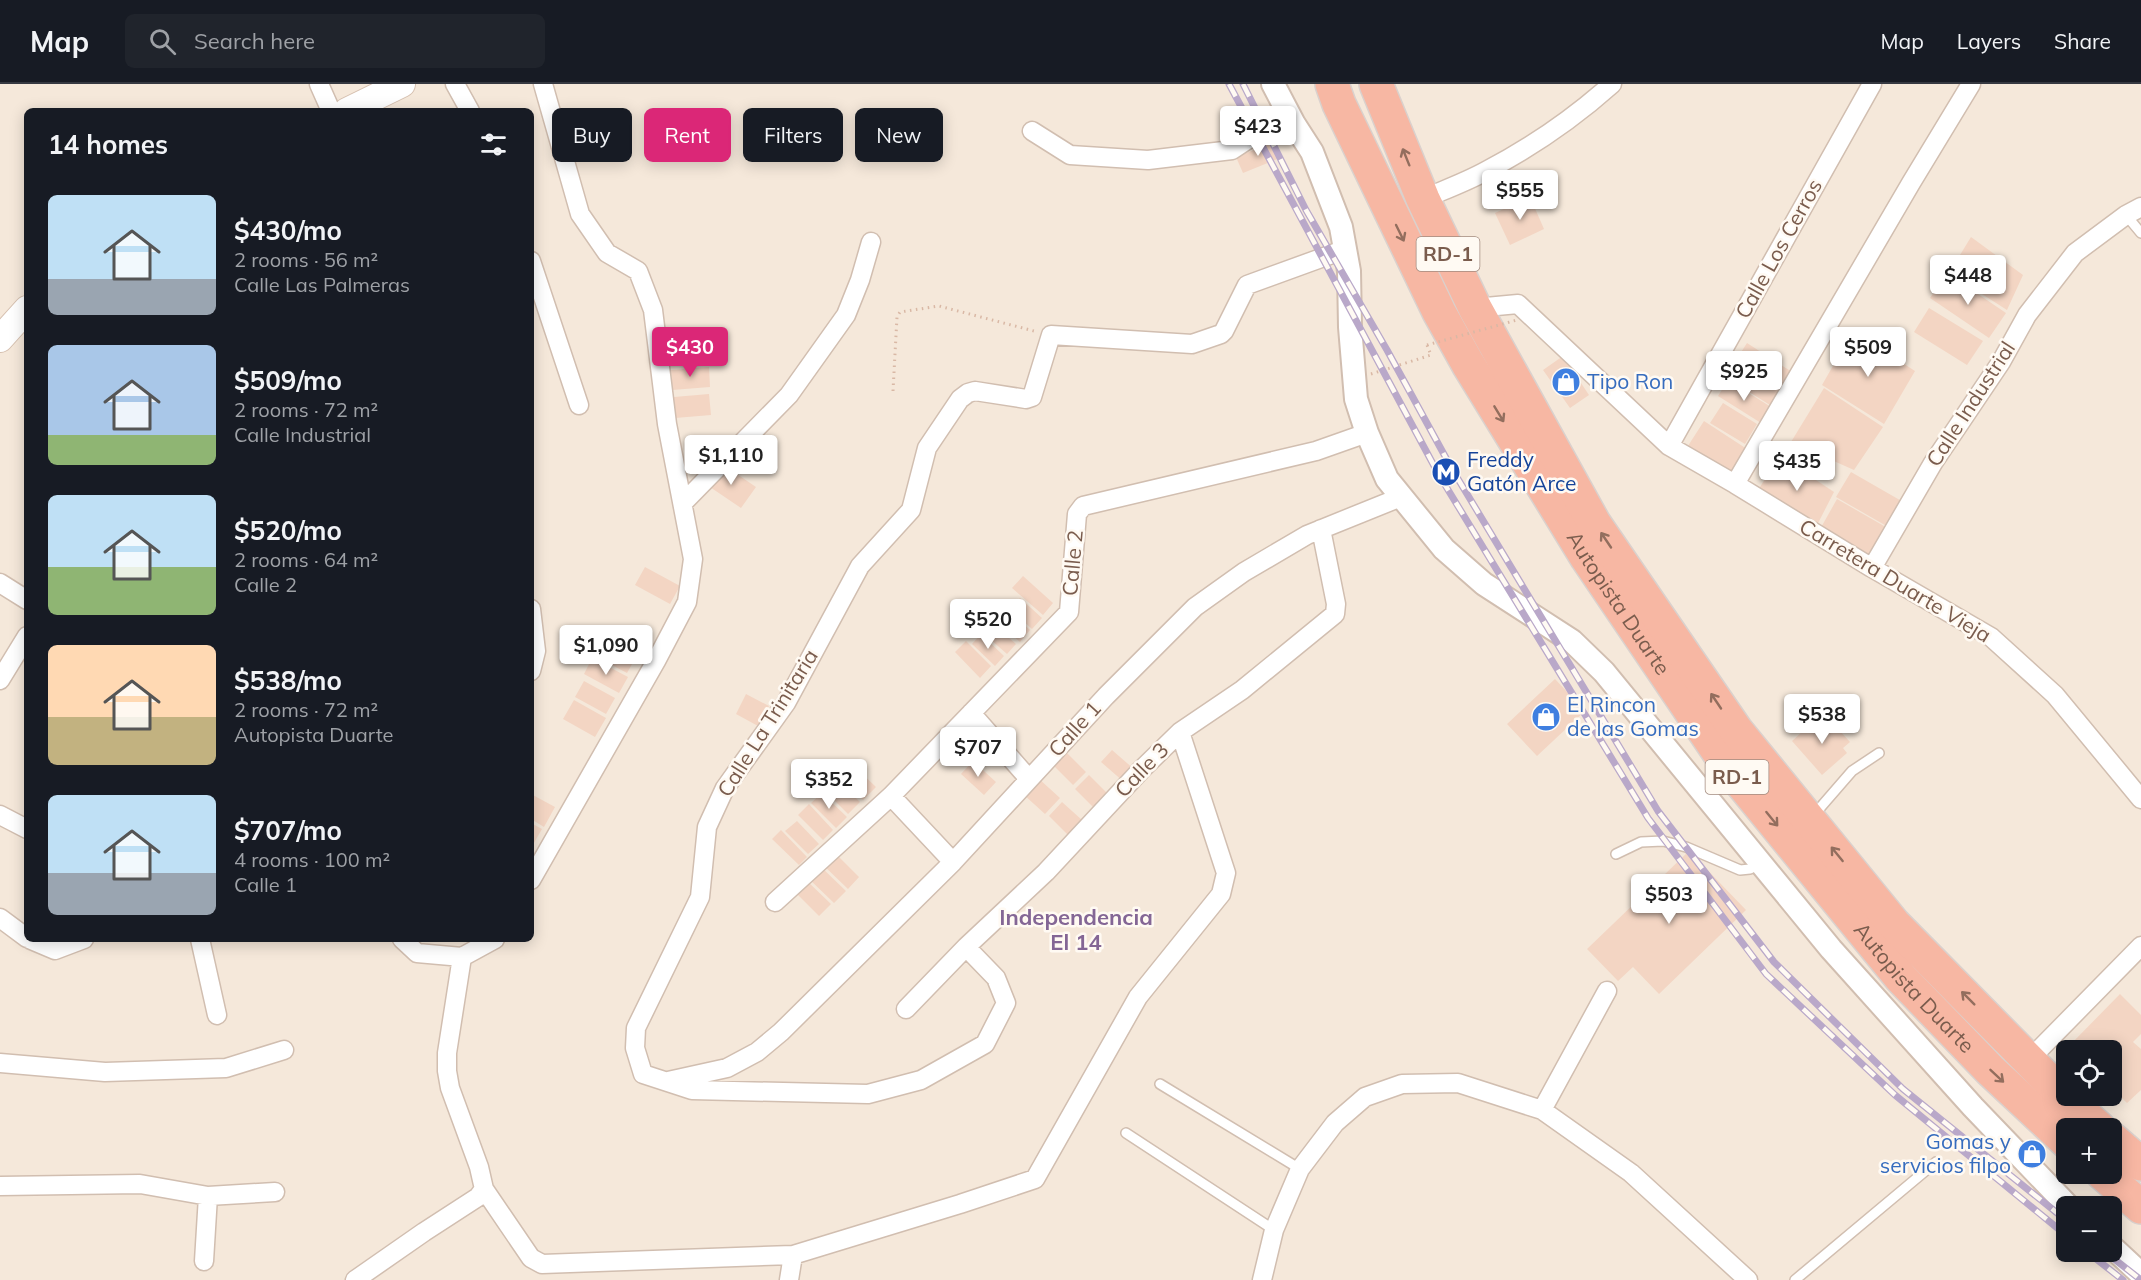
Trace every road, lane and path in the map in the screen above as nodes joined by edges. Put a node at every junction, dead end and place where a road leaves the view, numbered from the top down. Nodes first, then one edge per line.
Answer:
1 (319, 84) edge
2 (402, 84) edge
3 (455, 84) edge
4 (543, 84) edge
5 (1273, 84) edge
6 (1332, 84) edge
7 (1376, 84) edge
8 (1612, 84) edge
9 (1872, 84) edge
10 (1971, 84) edge
11 (341, 108) edge
12 (350, 108) edge
13 (468, 108) edge
14 (1288, 113) junction
15 (1032, 131) dead end
16 (1422, 199) junction
17 (2134, 211) edge
18 (2141, 233) edge
19 (871, 242) dead end
20 (1346, 249) junction
21 (534, 270) edge
22 (1475, 308) junction
23 (24, 312) edge
24 (1517, 320) dead end
25 (1051, 335) junction
26 (0, 339) edge
27 (1354, 379) junction
28 (893, 391) dead end
29 (579, 405) dead end
30 (1367, 433) junction
31 (1669, 446) junction
32 (1735, 484) junction
33 (1401, 497) junction
34 (683, 503) junction
35 (1320, 529) junction
36 (1872, 568) junction
37 (0, 583) edge
38 (24, 598) edge
39 (534, 634) edge
40 (24, 641) edge
41 (534, 659) edge
42 (0, 680) edge
43 (971, 713) junction
44 (1180, 732) junction
45 (1879, 753) dead end
46 (1029, 779) junction
47 (891, 796) junction
48 (2141, 799) edge
49 (0, 815) edge
50 (1808, 818) junction
51 (24, 827) edge
52 (1616, 854) dead end
53 (953, 861) junction
54 (1762, 863) junction
55 (534, 875) edge
56 (775, 902) dead end
57 (0, 918) edge
58 (24, 935) edge
59 (37, 942) edge
60 (76, 942) edge
61 (201, 942) edge
62 (405, 942) edge
63 (490, 942) edge
64 (2141, 946) edge
65 (966, 947) junction
66 (462, 957) junction
67 (1607, 991) dead end
68 (906, 1009) dead end
69 (217, 1014) dead end
70 (284, 1050) dead end
71 (2029, 1060) junction
72 (0, 1063) edge
73 (666, 1081) junction
74 (1160, 1084) dead end
75 (1542, 1110) junction
76 (2088, 1118) edge
77 (2056, 1132) edge
78 (1126, 1133) dead end
79 (2122, 1148) edge
80 (1936, 1162) dead end
81 (2141, 1164) edge
82 (1300, 1169) junction
83 (2115, 1184) edge
84 (0, 1186) edge
85 (484, 1189) junction
86 (275, 1192) dead end
87 (208, 1196) junction
88 (2058, 1196) edge
89 (2141, 1207) edge
90 (1274, 1230) junction
91 (793, 1255) junction
92 (2122, 1256) edge
93 (204, 1261) dead end
94 (542, 1272) edge
95 (2141, 1274) edge
96 (355, 1280) edge
97 (789, 1280) edge
98 (1262, 1280) edge
99 (1748, 1280) edge
100 (1795, 1280) edge

1 - 11 street
2 - 12 main road
3 - 13 street
4 - 34 street
5 - 14 street
6 -> 77 highway, Autopista Duarte / RD-1
16 -> 7 highway, Autopista Duarte / RD-1
8 - 16 street
9 - 31 street, Calle Los Cerros
10 - 32 street
14 - 15 street
14 - 20 street
16 - 22 highway, Autopista Duarte / RD-1
17 - 18 lane
17 - 36 street, Calle Industrial
19 - 34 street
20 - 25 street
20 - 27 street
21 - 29 street
22 - 31 street, Carretera Duarte Vieja
50 -> 22 highway, Autopista Duarte / RD-1
23 - 26 main road
24 - 27 path, bridge
25 - 28 path
25 - 73 street, Calle La Trinitaria
27 - 30 street
30 - 33 street
30 - 43 street, Calle 2
31 - 32 street, Carretera Duarte Vieja
32 - 36 street, Carretera Duarte Vieja
33 - 35 street, Calle 1
33 - 54 street
34 - 55 street
35 - 44 street, Calle 3
35 - 46 street, Calle 1
36 - 48 street, Carretera Duarte Vieja
37 - 38 street
39 - 41 street
40 - 42 street
43 - 46 street
43 - 47 street, Calle 2
44 - 65 street, Calle 3
44 - 91 street
45 - 50 lane
46 - 53 street, Calle 1
47 - 53 street
47 - 56 street, Calle 2
49 - 51 street
71 -> 50 highway, Autopista Duarte / RD-1
52 - 54 lane
53 - 73 street, Calle 1
54 - 88 street
57 - 58 street
59 - 60 street
61 - 69 street
62 - 66 street
63 - 66 street
64 - 71 street
65 - 68 street, Calle 3
65 - 73 street, Calle La Trinitaria
66 - 85 street
67 - 75 street
70 - 72 street
71 - 76 highway, Autopista Duarte / RD-1
74 - 82 lane
75 - 82 street
75 - 99 street
78 - 90 lane
79 - 81 highway
80 - 100 lane
82 - 90 street
83 - 89 highway
84 - 87 street
85 - 94 street
85 - 96 street
86 - 87 street
87 - 93 street
90 - 98 street
91 - 94 street
91 - 97 street
92 - 95 street

